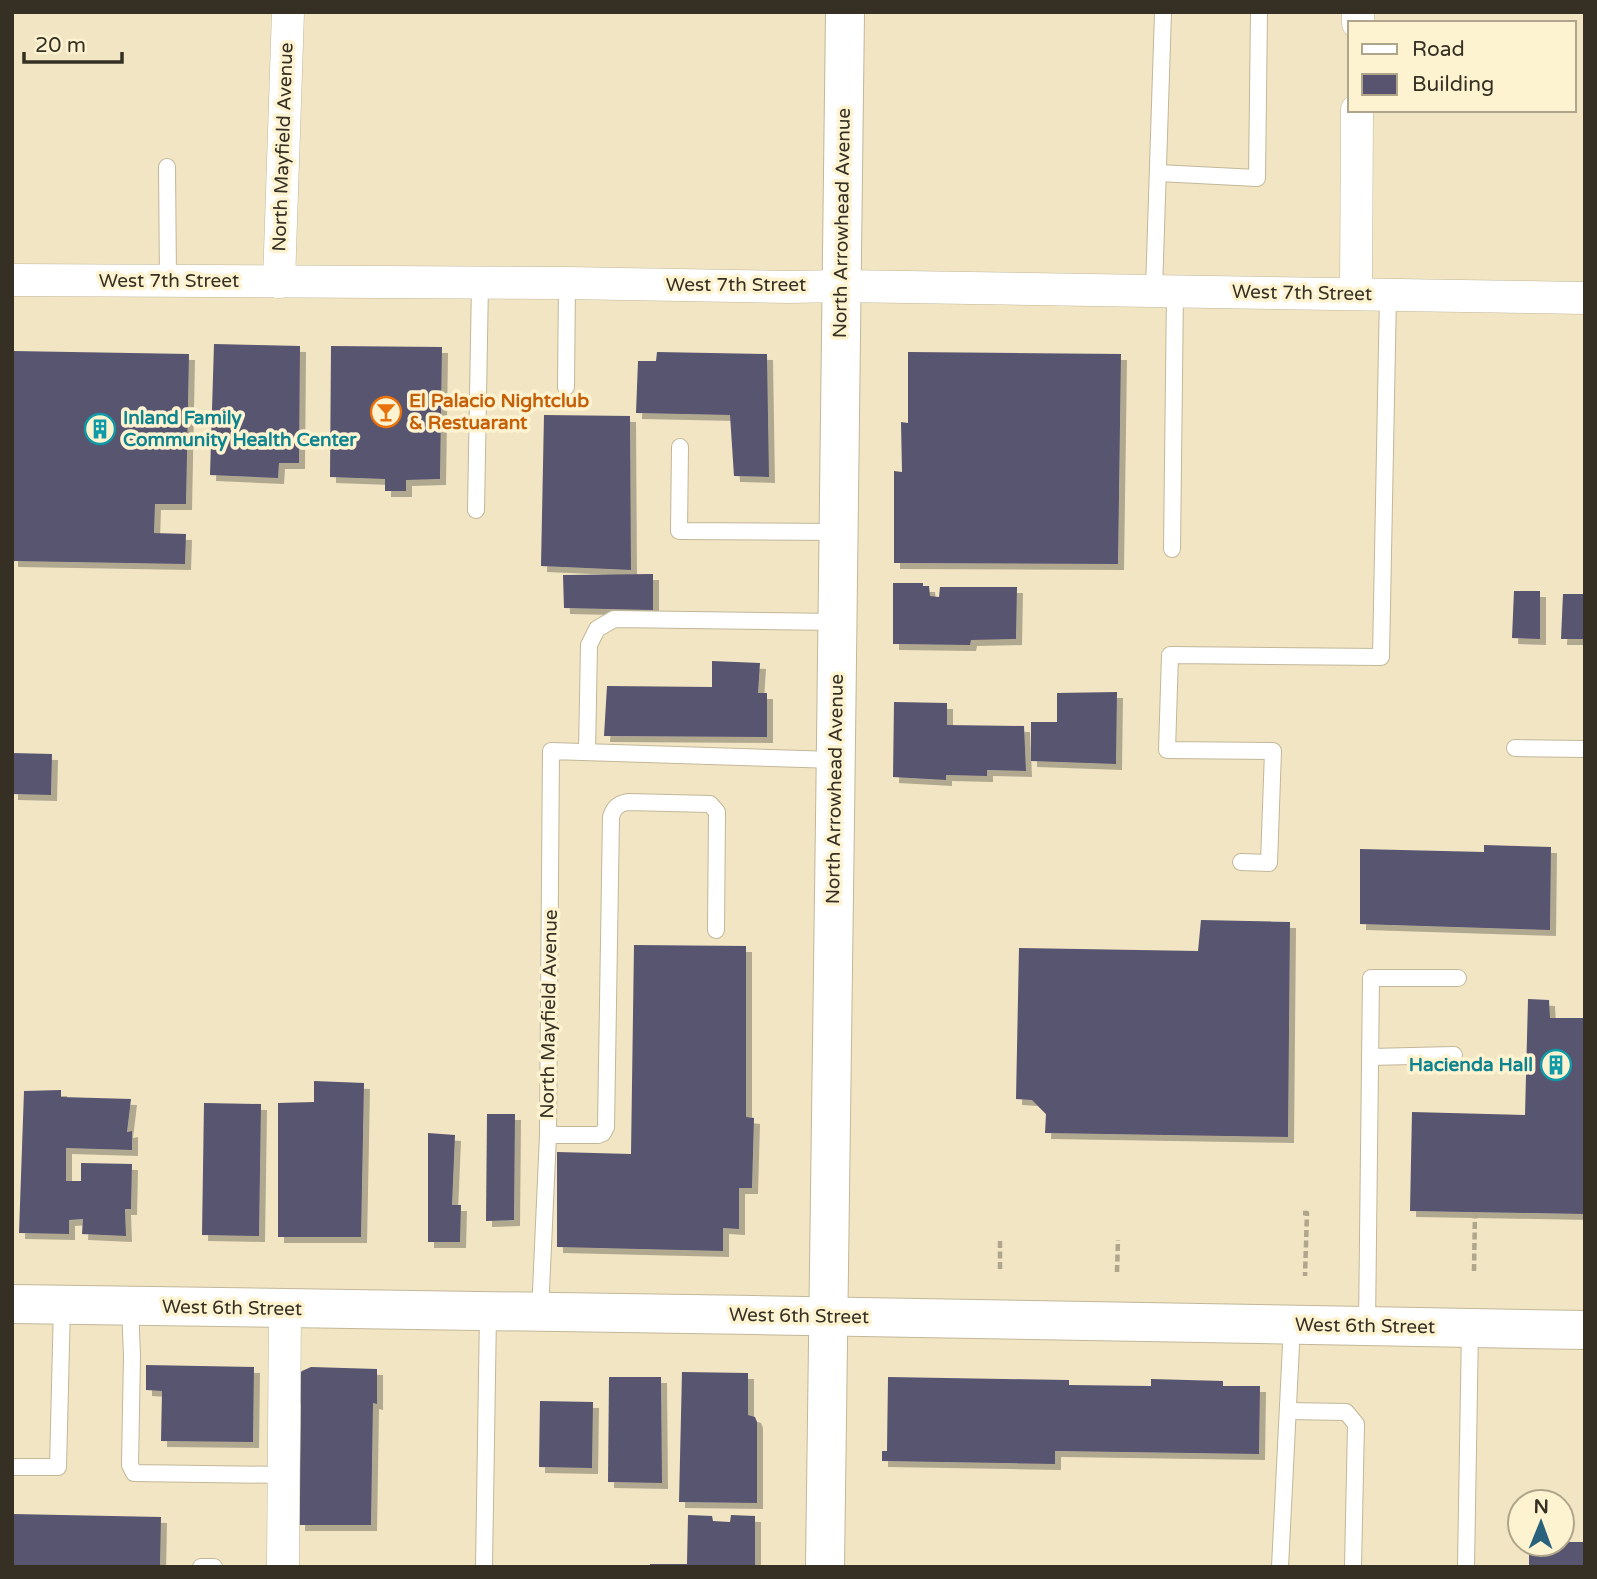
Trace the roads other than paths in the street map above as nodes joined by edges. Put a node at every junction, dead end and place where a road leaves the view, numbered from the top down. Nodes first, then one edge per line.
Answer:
1 (288, 12) edge
2 (845, 12) edge
3 (1163, 12) edge
4 (1259, 12) edge
5 (1357, 112) edge
6 (167, 167) dead end
7 (1157, 173) junction
8 (12, 280) edge
9 (168, 281) junction
10 (279, 282) junction
11 (480, 283) junction
12 (567, 284) junction
13 (841, 286) junction
14 (1165, 291) junction
15 (1356, 293) junction
16 (1388, 294) junction
17 (1585, 298) edge
18 (566, 387) dead end
19 (680, 447) dead end
20 (476, 510) dead end
21 (838, 531) junction
22 (1172, 549) dead end
23 (836, 622) junction
24 (1515, 748) dead end
25 (1585, 749) edge
26 (586, 751) junction
27 (835, 760) junction
28 (1241, 862) dead end
29 (716, 930) dead end
30 (1458, 978) dead end
31 (1454, 1055) dead end
32 (1370, 1057) junction
33 (548, 1135) junction
34 (12, 1304) edge
35 (62, 1305) junction
36 (130, 1306) junction
37 (285, 1309) junction
38 (488, 1312) junction
39 (540, 1312) junction
40 (829, 1317) junction
41 (1292, 1325) junction
42 (1367, 1326) junction
43 (1470, 1328) junction
44 (1585, 1330) edge
45 (1288, 1411) junction
46 (12, 1467) edge
47 (284, 1475) junction
48 (201, 1567) edge
49 (214, 1567) edge
50 (283, 1567) edge
51 (484, 1567) edge
52 (825, 1567) edge
53 (1280, 1567) edge
54 (1353, 1567) edge
55 (1466, 1567) edge

1 - 10 street, North Mayfield Avenue
2 - 13 street, North Arrowhead Avenue
3 - 7 lane
4 - 7 lane
5 - 15 street
6 - 9 lane
7 - 14 lane
8 - 9 street, West 7th Street
9 - 10 street, West 7th Street
10 - 11 street, West 7th Street
11 - 12 street, West 7th Street
11 - 20 lane
12 - 13 street, West 7th Street
12 - 18 lane
13 - 14 street, West 7th Street
13 - 21 street, North Arrowhead Avenue
14 - 15 street, West 7th Street
14 - 22 lane
15 - 16 street, West 7th Street
16 - 17 street, West 7th Street
16 - 28 lane
19 - 21 lane
21 - 23 street, North Arrowhead Avenue
23 - 26 lane
23 - 27 street, North Arrowhead Avenue
24 - 25 lane
26 - 27 lane
26 - 33 lane, North Mayfield Avenue
27 - 40 street, North Arrowhead Avenue
29 - 33 lane
30 - 32 lane
31 - 32 lane
32 - 42 lane
33 - 39 lane, North Mayfield Avenue
34 - 35 street, West 6th Street
35 - 36 street, West 6th Street
35 - 46 lane
36 - 37 street, West 6th Street
36 - 47 lane
37 - 38 street, West 6th Street
37 - 47 street
38 - 39 street, West 6th Street
38 - 51 lane
39 - 40 street, West 6th Street
40 - 41 street, West 6th Street
40 - 52 street, North Arrowhead Avenue
41 - 42 street, West 6th Street
41 - 45 lane
42 - 43 street, West 6th Street
43 - 44 street, West 6th Street
43 - 55 lane
45 - 53 lane
45 - 54 lane
47 - 50 street
48 - 49 lane

